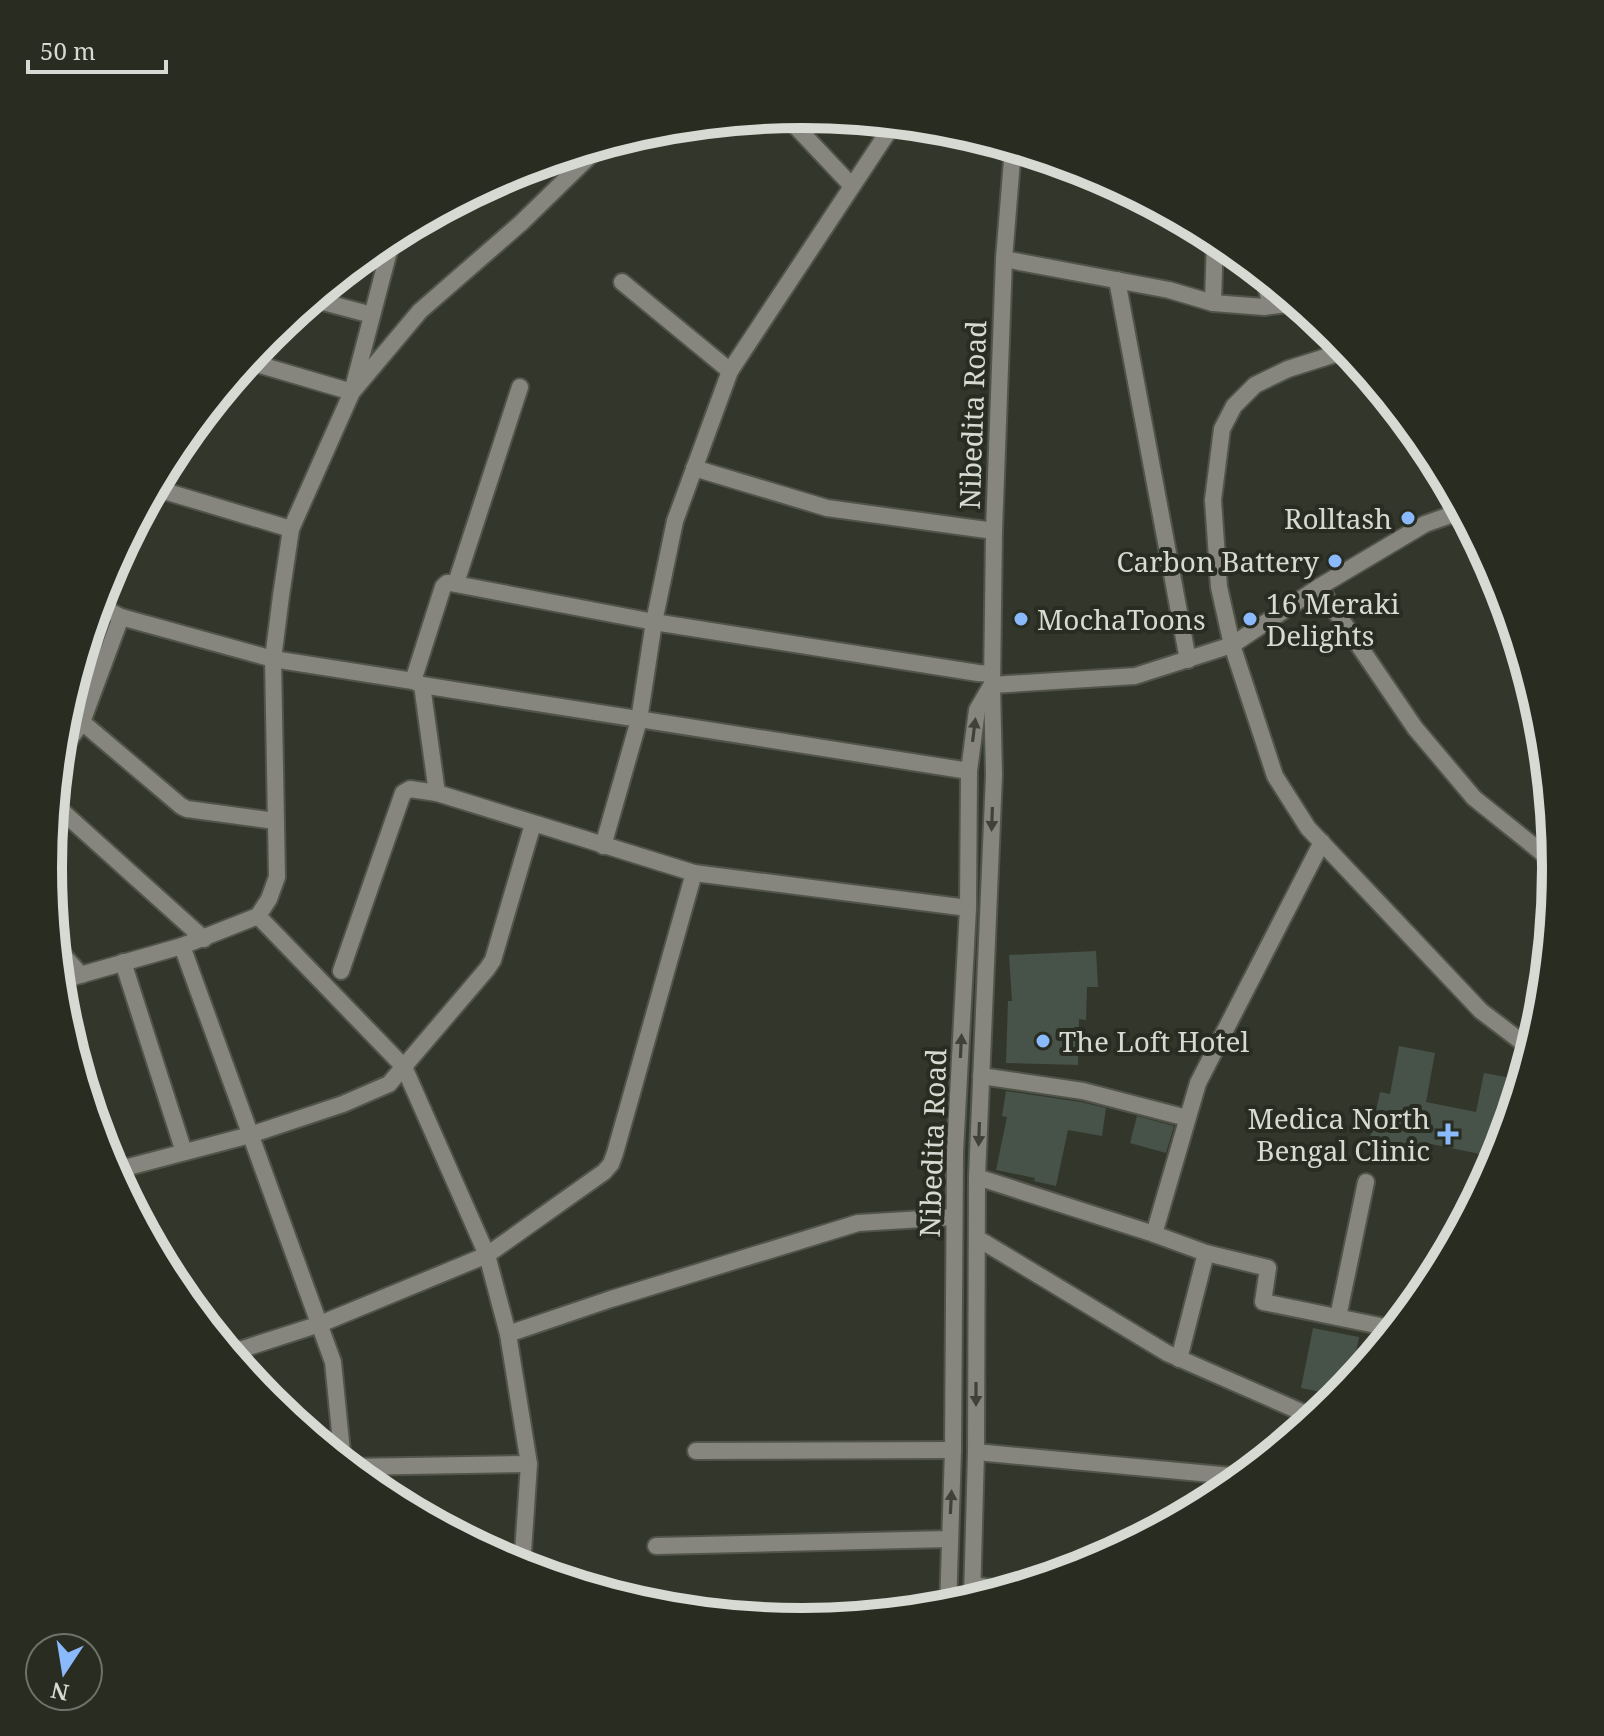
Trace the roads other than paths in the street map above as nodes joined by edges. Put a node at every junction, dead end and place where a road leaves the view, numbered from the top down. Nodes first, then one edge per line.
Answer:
1 (797, 128) edge
2 (887, 133) edge
3 (1013, 159) edge
4 (585, 161) edge
5 (851, 185) junction
6 (1215, 254) edge
7 (386, 257) edge
8 (1004, 259) junction
9 (1117, 280) junction
10 (622, 282) dead end
11 (1268, 294) edge
12 (326, 303) edge
13 (1213, 303) junction
14 (1281, 305) edge
15 (1270, 306) junction
16 (372, 315) junction
17 (1334, 354) edge
18 (260, 365) edge
19 (730, 371) junction
20 (520, 387) dead end
21 (352, 392) junction
22 (694, 468) junction
23 (165, 491) edge
24 (1452, 515) edge
25 (291, 529) junction
26 (994, 531) junction
27 (456, 583) junction
28 (1319, 587) junction
29 (108, 610) edge
30 (121, 617) junction
31 (654, 622) junction
32 (1232, 645) junction
33 (273, 659) junction
34 (1188, 660) junction
35 (992, 679) junction
36 (418, 683) junction
37 (639, 720) junction
38 (82, 722) junction
39 (75, 732) edge
40 (969, 771) junction
41 (437, 793) junction
42 (65, 813) edge
43 (275, 821) junction
44 (533, 824) junction
45 (1322, 842) junction
46 (603, 846) junction
47 (1541, 851) edge
48 (694, 873) junction
49 (968, 908) junction
50 (258, 916) junction
51 (204, 939) junction
52 (182, 946) junction
53 (68, 960) edge
54 (123, 962) junction
55 (341, 971) dead end
56 (81, 975) junction
57 (70, 978) edge
58 (1521, 1042) edge
59 (404, 1067) junction
60 (981, 1076) junction
61 (1187, 1118) junction
62 (250, 1135) junction
63 (184, 1152) junction
64 (126, 1168) edge
65 (977, 1177) junction
66 (1366, 1182) dead end
67 (954, 1217) junction
68 (1154, 1234) junction
69 (977, 1238) junction
70 (1206, 1253) junction
71 (487, 1255) junction
72 (1338, 1317) junction
73 (320, 1324) junction
74 (1382, 1326) edge
75 (508, 1334) junction
76 (241, 1350) edge
77 (1179, 1359) junction
78 (1302, 1412) edge
79 (341, 1446) edge
80 (953, 1450) junction
81 (696, 1451) dead end
82 (976, 1452) junction
83 (529, 1464) junction
84 (368, 1467) edge
85 (1224, 1475) edge
86 (949, 1539) junction
87 (656, 1546) dead end
88 (523, 1553) edge
89 (973, 1588) edge
90 (948, 1593) edge

1 - 5 street
2 - 5 street
3 - 8 street, Nibedita Road
4 - 21 street
5 - 19 street
6 - 13 street
7 - 16 street
8 - 9 street
8 - 26 street, Nibedita Road
9 - 13 street
9 - 34 street
10 - 19 street
11 - 15 street
12 - 16 street
13 - 15 street
14 - 15 street
16 - 21 street
17 - 32 street
18 - 21 street
19 - 22 street
20 - 27 street
21 - 25 street
22 - 26 street
22 - 31 street
23 - 25 street
24 - 28 street
25 - 33 street
26 - 35 street, Nibedita Road
27 - 31 street
27 - 36 street
28 - 32 street
28 - 47 street
29 - 30 street
30 - 33 street
30 - 38 street
31 - 35 street
31 - 37 street
32 - 34 street
32 - 45 street
33 - 36 street
33 - 43 street
34 - 35 street
40 -> 35 street, Nibedita Road
35 -> 60 street, Nibedita Road
36 - 37 street
36 - 41 street
37 - 40 street
37 - 46 street
38 - 39 street
38 - 43 street
40 - 49 street, Nibedita Road
41 - 44 street
41 - 55 street
42 - 51 street
43 - 50 street
44 - 46 street
44 - 59 street
45 - 58 street
45 - 61 street
46 - 48 street
48 - 49 street
48 - 71 street
67 -> 49 street, Nibedita Road
50 - 51 street
50 - 59 street
51 - 52 street
52 - 54 street
52 - 62 street
53 - 56 street
54 - 56 street
54 - 63 street
56 - 57 street
59 - 62 street
59 - 71 street
60 - 61 street
60 -> 65 street, Nibedita Road
61 - 68 street
62 - 63 street
62 - 73 street
63 - 64 street
65 - 68 street
65 - 69 street, Nibedita Road
66 - 72 street
67 - 75 street
67 - 80 street, Nibedita Road
68 - 70 street
69 - 77 street
69 -> 82 street, Nibedita Road
70 - 72 street
70 - 77 street
71 - 73 street
71 - 75 street
72 - 74 street
73 - 76 street
73 - 79 street
75 - 83 street
77 - 78 street
80 - 81 street
80 - 82 street
86 -> 80 street, Nibedita Road
82 - 85 street
82 - 89 street, Nibedita Road
83 - 84 street
83 - 88 street
86 - 87 street
86 - 90 street, Nibedita Road

